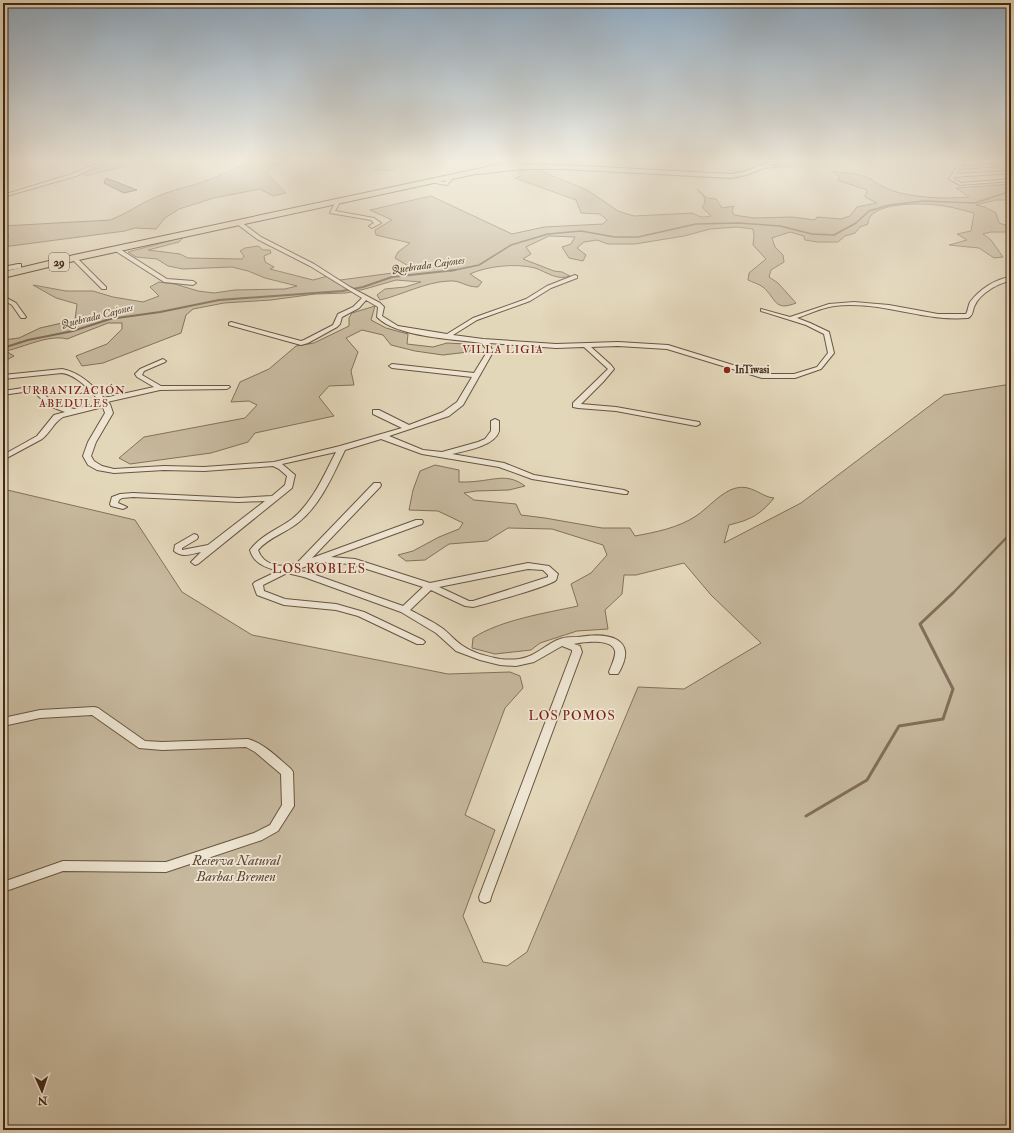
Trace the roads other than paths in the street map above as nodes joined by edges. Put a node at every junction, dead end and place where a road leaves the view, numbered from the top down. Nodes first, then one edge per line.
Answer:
1 (260, 215) edge
2 (277, 215) edge
3 (348, 215) edge
4 (239, 223) junction
5 (372, 226) dead end
6 (116, 250) junction
7 (74, 258) junction
8 (3, 269) edge
9 (3, 275) edge
10 (575, 277) dead end
11 (1011, 279) edge
12 (193, 282) dead end
13 (104, 288) dead end
14 (365, 297) junction
15 (3, 298) edge
16 (14, 304) junction
17 (3, 306) edge
18 (763, 310) dead end
19 (23, 317) dead end
20 (792, 318) junction
21 (231, 324) dead end
22 (447, 337) junction
23 (483, 341) junction
24 (586, 346) junction
25 (163, 361) dead end
26 (392, 366) dead end
27 (475, 375) junction
28 (3, 376) edge
29 (227, 387) dead end
30 (160, 388) junction
31 (3, 393) edge
32 (105, 402) junction
33 (84, 410) junction
34 (376, 412) dead end
35 (495, 421) dead end
36 (696, 424) dead end
37 (409, 428) junction
38 (381, 436) junction
39 (342, 448) junction
40 (440, 454) junction
41 (3, 458) edge
42 (274, 464) junction
43 (377, 485) dead end
44 (624, 492) dead end
45 (275, 498) junction
46 (122, 507) dead end
47 (419, 522) dead end
48 (194, 537) dead end
49 (212, 547) junction
50 (316, 559) junction
51 (195, 562) dead end
52 (300, 565) junction
53 (284, 570) junction
54 (430, 586) junction
55 (404, 610) junction
56 (420, 642) dead end
57 (562, 642) junction
58 (614, 672) dead end
59 (3, 722) edge
60 (3, 887) edge
61 (485, 897) dead end

1 - 8 highway, 29
2 - 4 highway, 29
3 - 5 street
4 - 6 highway, 29
4 - 14 street
6 - 7 highway, 29
6 - 12 street
7 - 9 highway, 29
7 - 13 street
10 - 22 street
11 - 20 street
14 - 21 street
14 - 22 street
15 - 16 street
16 - 17 street
16 - 19 street
18 - 20 street
20 - 24 street
22 - 23 street
23 - 24 street
23 - 27 street
24 - 36 street
25 - 30 street
26 - 27 street
27 - 37 street
28 - 32 street
29 - 30 street
30 - 32 street
31 - 33 street
32 - 33 street
32 - 42 street
33 - 41 street
34 - 37 street
35 - 40 street
37 - 38 street
38 - 39 street
38 - 40 street
39 - 42 street
39 - 53 street
40 - 44 street
42 - 45 street
43 - 52 street
45 - 46 street
45 - 49 street
47 - 50 street
48 - 49 street
49 - 51 street
50 - 52 street
50 - 54 street
52 - 53 street
53 - 55 street
53 - 56 street
54 - 54 street
54 - 55 street
55 - 57 street
57 - 58 street
57 - 61 street
59 - 60 street

